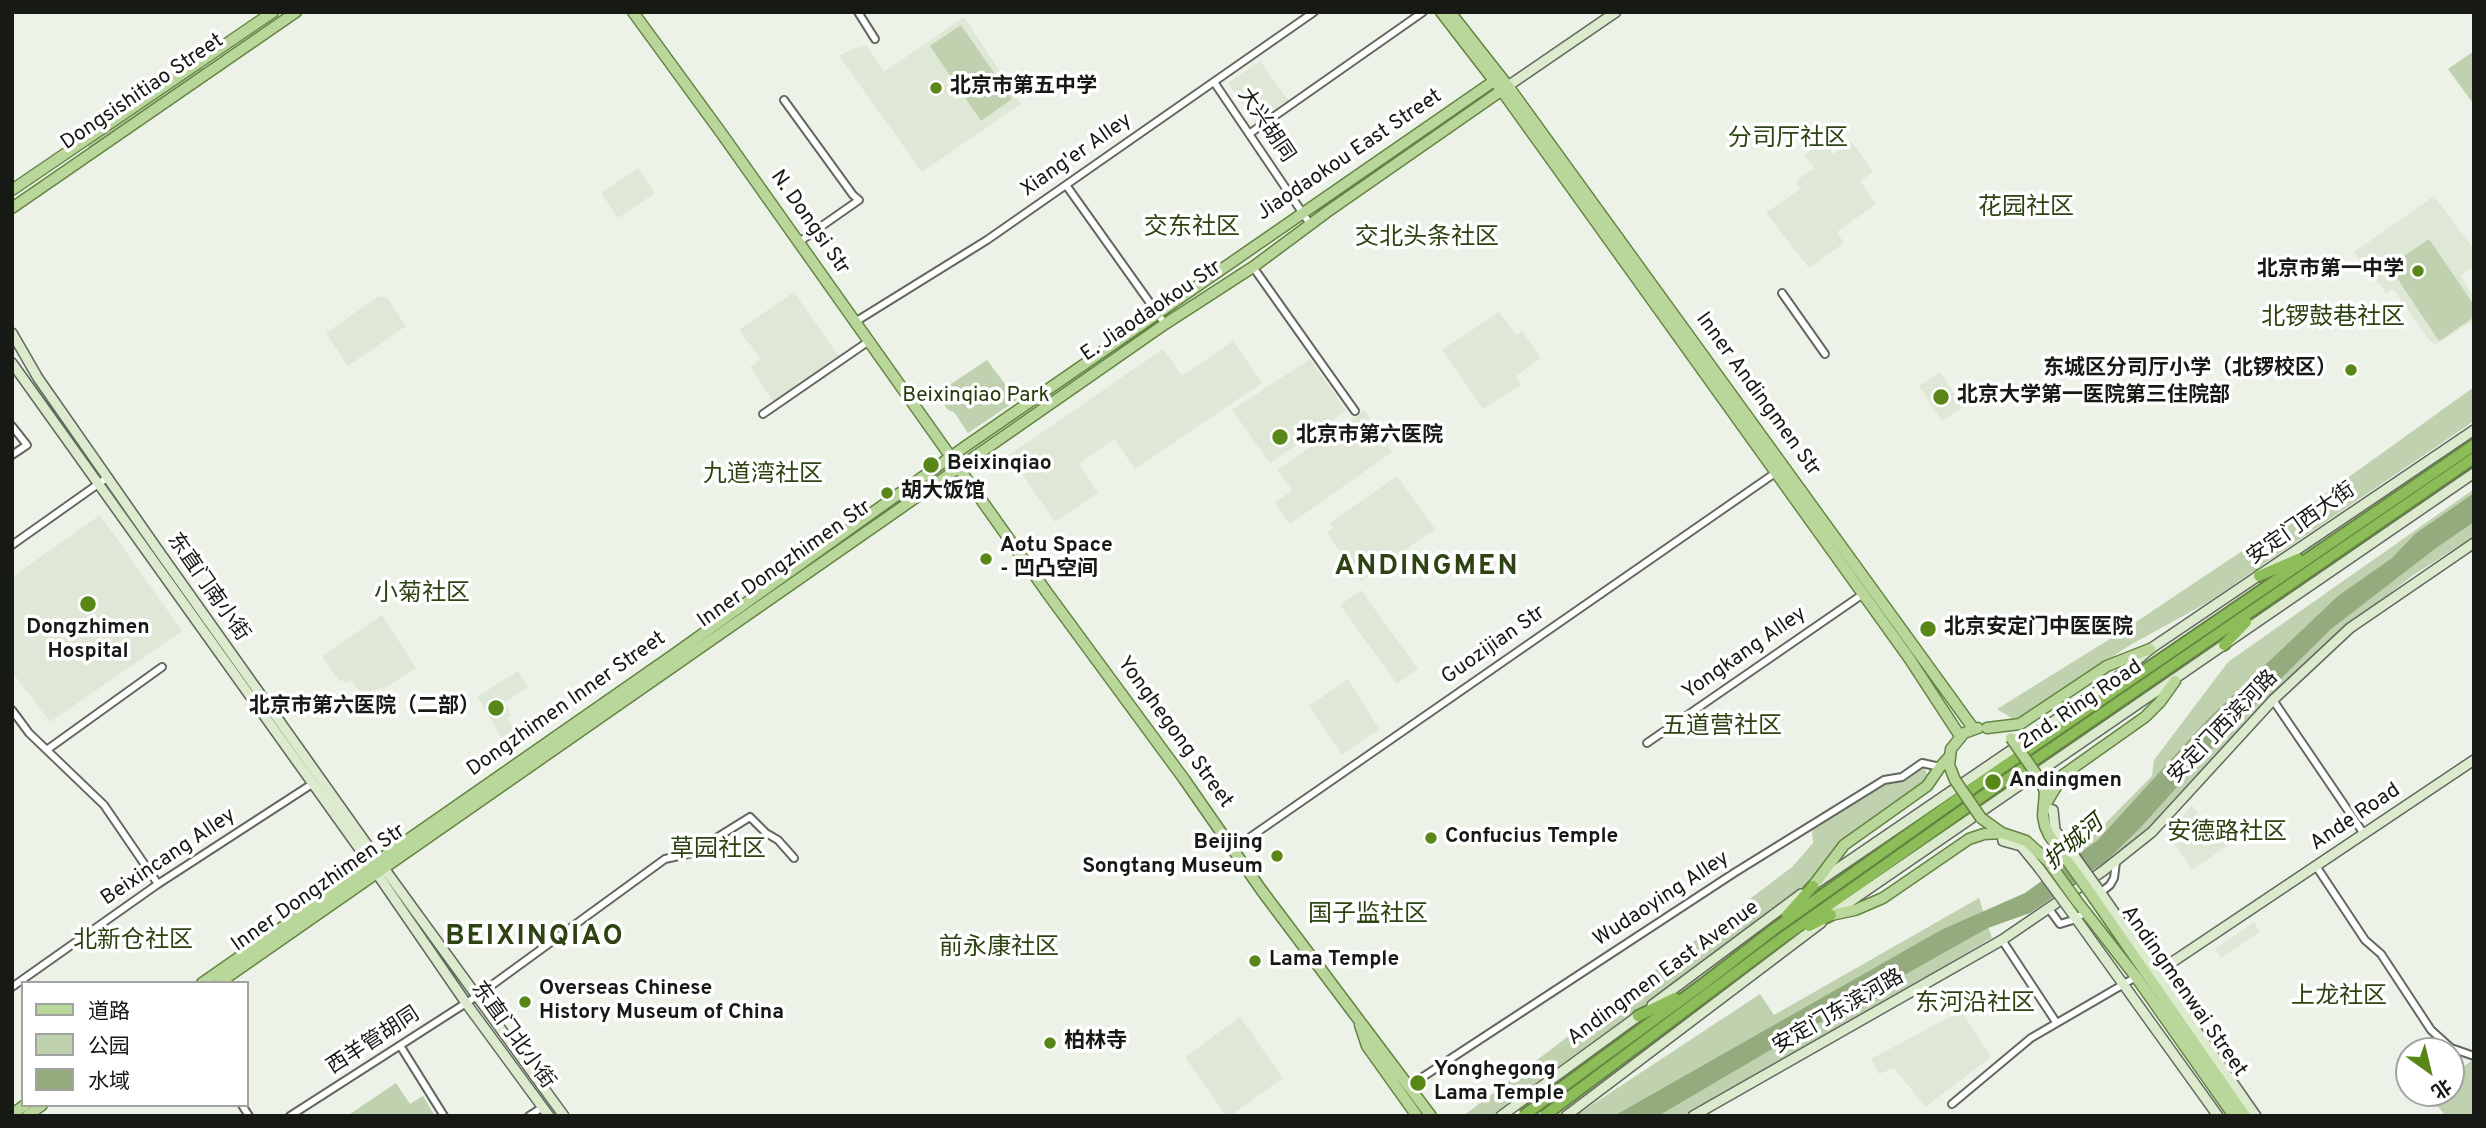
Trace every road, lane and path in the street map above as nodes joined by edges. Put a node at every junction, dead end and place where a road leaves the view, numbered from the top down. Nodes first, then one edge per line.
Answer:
1 (273, 12) edge
2 (296, 12) edge
3 (633, 12) edge
4 (858, 12) edge
5 (1314, 12) edge
6 (1423, 12) edge
7 (1441, 12) edge
8 (1450, 12) edge
9 (1616, 12) edge
10 (875, 39) dead end
11 (1494, 81) junction
12 (1214, 82) junction
13 (1505, 88) junction
14 (785, 100) dead end
15 (1249, 134) junction
16 (1066, 186) junction
17 (12, 190) edge
18 (12, 208) edge
19 (1302, 212) junction
20 (1310, 224) junction
21 (799, 242) junction
22 (1253, 267) junction
23 (1782, 293) dead end
24 (1157, 313) junction
25 (855, 322) junction
26 (1165, 324) junction
27 (12, 333) edge
28 (869, 341) junction
29 (1825, 354) dead end
30 (14, 370) edge
31 (1355, 411) dead end
32 (763, 414) dead end
33 (12, 426) edge
34 (2474, 430) edge
35 (2474, 444) edge
36 (12, 455) edge
37 (953, 457) junction
38 (2474, 458) edge
39 (960, 467) junction
40 (1780, 469) junction
41 (2474, 473) edge
42 (108, 477) junction
43 (99, 483) junction
44 (2474, 543) edge
45 (12, 545) edge
46 (2323, 548) junction
47 (2259, 576) junction
48 (1863, 594) junction
49 (2261, 606) junction
50 (2224, 645) junction
51 (2150, 649) junction
52 (162, 667) dead end
53 (2175, 681) junction
54 (2273, 700) junction
55 (12, 710) edge
56 (1973, 728) junction
57 (1987, 728) junction
58 (1960, 736) junction
59 (1647, 743) dead end
60 (48, 749) junction
61 (1949, 757) junction
62 (2474, 760) edge
63 (1940, 767) junction
64 (312, 784) junction
65 (2048, 808) junction
66 (2364, 834) junction
67 (2003, 837) junction
68 (1233, 849) junction
69 (794, 858) dead end
70 (2116, 862) junction
71 (377, 866) junction
72 (2316, 866) junction
73 (158, 884) junction
74 (1813, 886) junction
75 (2095, 890) junction
76 (2072, 903) junction
77 (2049, 909) junction
78 (2086, 912) junction
79 (1831, 915) junction
80 (2076, 919) junction
81 (1773, 930) junction
82 (1781, 939) junction
83 (2002, 940) junction
84 (2154, 975) junction
85 (2136, 977) junction
86 (205, 981) edge
87 (222, 981) edge
88 (1703, 984) junction
89 (2124, 985) junction
90 (12, 987) edge
91 (477, 996) junction
92 (466, 1003) junction
93 (1638, 1016) junction
94 (1359, 1021) junction
95 (2056, 1023) junction
96 (401, 1046) junction
97 (2474, 1056) edge
98 (1548, 1081) junction
99 (1409, 1086) junction
100 (1952, 1104) dead end
101 (543, 1107) junction
102 (1568, 1114) edge
103 (290, 1116) edge
104 (444, 1116) edge
105 (530, 1116) edge
106 (550, 1116) edge
107 (564, 1116) edge
108 (1417, 1116) edge
109 (1431, 1116) edge
110 (1501, 1116) edge
111 (1523, 1116) edge
112 (1545, 1116) edge
113 (1693, 1116) edge
114 (2218, 1116) edge
115 (2234, 1116) edge
116 (2245, 1116) edge
117 (2256, 1116) edge

1 - 17 main road, Dongsishitiao Street
2 - 18 main road, Dongsishitiao Street
3 - 21 main road, N. Dongsi Str
4 - 10 street
5 - 12 street, Xiang'er Alley
6 - 15 street
7 - 11 main road
8 - 13 main road
9 - 13 street
11 - 13 main road
11 - 19 main road, Jiaodaokou East Street
12 - 15 street, 大兴胡同
12 - 16 street, Xiang'er Alley
13 - 20 main road, E. Jiaodaokou Str
13 - 40 main road, Inner Andingmen Str
14 - 21 street
15 - 19 street, 大兴胡同
16 - 24 street
16 - 25 street, Xiang'er Alley
19 - 20 street, 大兴胡同
19 - 24 main road, Jiaodaokou East Street
20 - 22 main road, E. Jiaodaokou Str
21 - 25 main road, N. Dongsi Str
22 - 26 main road, E. Jiaodaokou Str
22 - 31 street
23 - 29 street
24 - 26 street
24 - 37 main road, Jiaodaokou East Street
25 - 28 main road, N. Dongsi Str
26 - 39 main road, E. Jiaodaokou Str
27 - 42 street, 东直门南小街
28 - 32 street
28 - 37 main road, N. Dongsi Str
30 - 43 street, 东直门南小街
33 - 36 street
34 - 47 street, 安定门西大街
35 - 46 highway, 2nd. Ring Road
37 - 39 main road, Yonghegong Street
37 - 71 main road, Dongzhimen Inner Street
38 - 49 highway, 2nd. Ring Road
39 - 68 main road, Yonghegong Street
39 - 71 main road, Inner Dongzhimen Str
40 - 48 main road, Inner Andingmen Str
40 - 56 main road, Inner Andingmen Str
40 - 68 street, Guozijian Str
41 - 50 street
42 - 43 street
42 - 71 street, 东直门南小街
43 - 45 street
43 - 64 street, 东直门南小街
44 - 54 street, 安定门西滨河路
46 - 47 highway
46 - 81 highway, 2nd. Ring Road
47 - 51 street, 安定门西大街
48 - 58 main road, Inner Andingmen Str
48 - 59 street, Yongkang Alley
49 - 50 highway
49 - 82 highway, 2nd. Ring Road
50 - 53 street
51 - 57 main road
51 - 74 street, 安定门西大街
52 - 60 street
53 - 65 main road
53 - 79 street
54 - 66 street
54 - 70 street, 安定门西滨河路
55 - 60 street
56 - 57 main road
56 - 58 main road
57 - 65 main road, Andingmenwai Street, bridge
58 - 61 main road
60 - 73 street
61 - 63 main road
61 - 67 main road, bridge
62 - 66 street, Ande Road
63 - 74 main road
63 - 99 street, Wudaoying Alley
64 - 71 street, 东直门南小街
64 - 73 street, Beixincang Alley
65 - 75 main road, Andingmenwai Street, bridge
66 - 72 street, Ande Road
67 - 76 main road, bridge
67 - 79 main road
68 - 94 main road, Yonghegong Street
69 - 91 street, 西羊管胡同
70 - 75 street
70 - 77 street, 安定门西滨河路
71 - 86 main road, Dongzhimen Inner Street
71 - 87 main road, Inner Dongzhimen Str
71 - 91 street
71 - 92 street, 东直门北小街
72 - 84 street, Ande Road
72 - 97 street
73 - 90 street, Beixincang Alley
74 - 81 highway
74 - 93 street, Andingmen East Avenue
75 - 84 main road, Andingmenwai Street
76 - 78 main road
76 - 80 street
77 - 80 street
77 - 83 street, 安定门西滨河路
78 - 80 street
78 - 85 main road
79 - 82 highway
79 - 102 street
80 - 89 street
81 - 88 highway, 2nd. Ring Road
82 - 112 highway, 2nd. Ring Road, bridge
83 - 95 street
83 - 113 street, 安定门东滨河路
84 - 116 main road, Andingmenwai Street
84 - 117 street
85 - 89 street
85 - 115 main road
88 - 93 highway
88 - 111 highway, 2nd. Ring Road, bridge
89 - 95 street
89 - 114 street
91 - 92 street, 西羊管胡同
91 - 107 street
92 - 96 street, 西羊管胡同
92 - 101 street, 东直门北小街
93 - 98 street, Andingmen East Avenue
94 - 99 main road, Yonghegong Street
94 - 108 main road, Yonghegong Street
95 - 100 street
96 - 103 street, 西羊管胡同
96 - 104 street
98 - 102 street
98 - 110 street, Andingmen East Avenue
99 - 109 main road, Yonghegong Street
101 - 105 street
101 - 106 street, 东直门北小街

